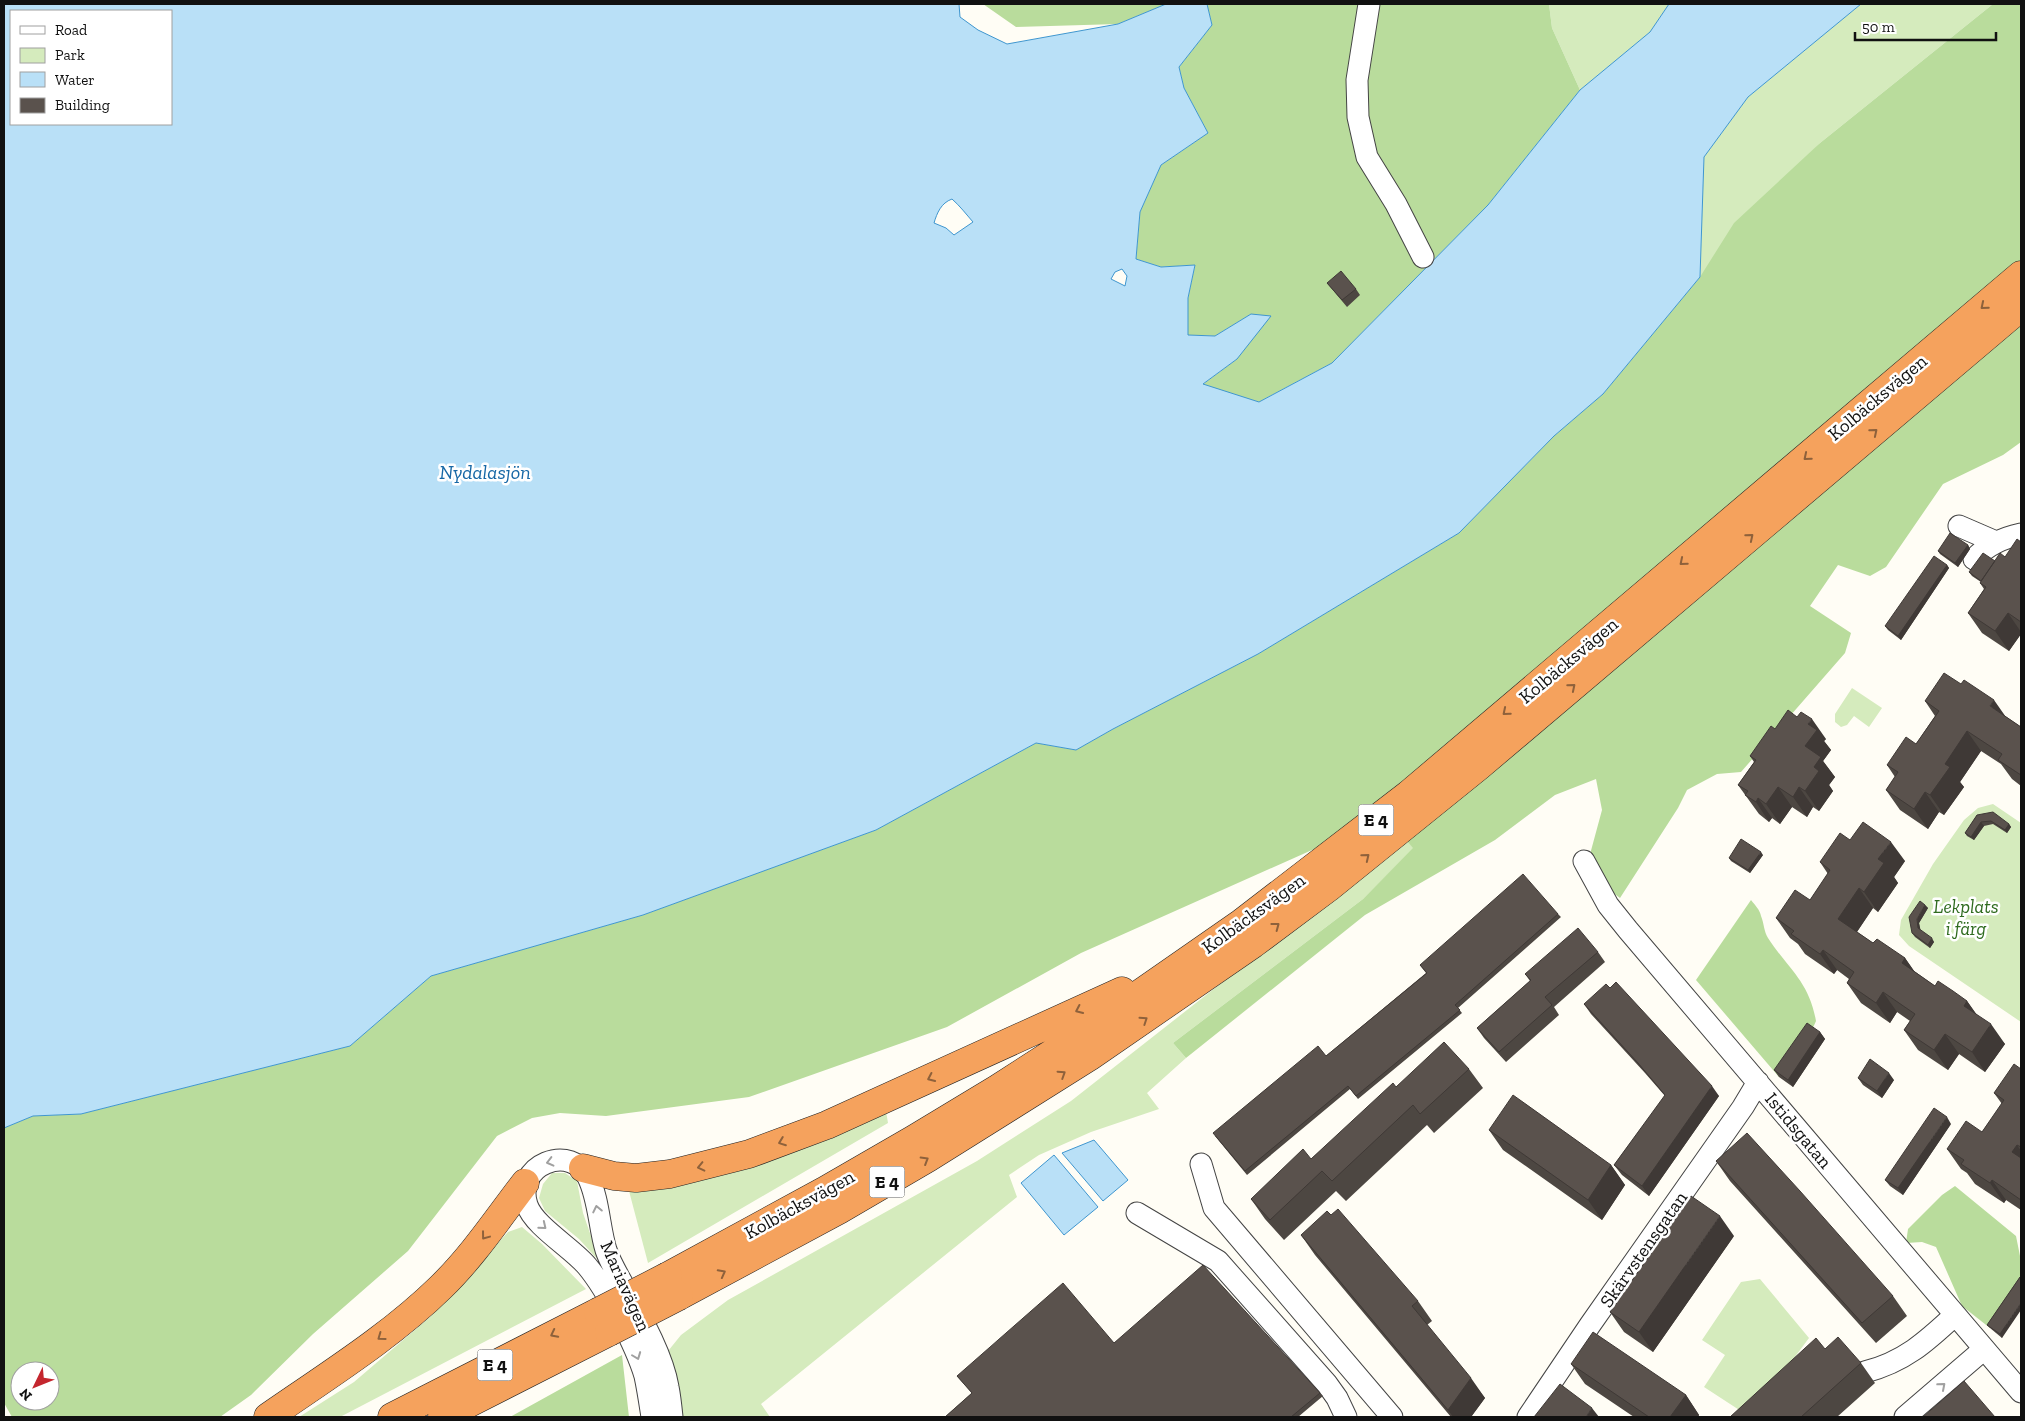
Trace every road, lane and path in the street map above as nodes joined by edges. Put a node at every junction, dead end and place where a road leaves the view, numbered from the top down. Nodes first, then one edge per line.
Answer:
1 (1369, 4) edge
2 (1423, 257) dead end
3 (2021, 275) edge
4 (2021, 307) edge
5 (1959, 526) dead end
6 (2021, 534) edge
7 (1996, 542) junction
8 (1974, 559) dead end
9 (1584, 862) dead end
10 (1172, 972) junction
11 (1758, 1082) junction
12 (1201, 1164) dead end
13 (583, 1168) junction
14 (525, 1184) junction
15 (1137, 1213) dead end
16 (673, 1286) junction
17 (1955, 1315) junction
18 (603, 1322) junction
19 (1983, 1350) junction
20 (1865, 1372) dead end
21 (2021, 1392) edge
22 (453, 1413) edge
23 (268, 1417) edge
24 (392, 1417) edge
25 (652, 1417) edge
26 (672, 1417) edge
27 (1346, 1417) edge
28 (1392, 1417) edge
29 (1528, 1417) edge
30 (1905, 1417) edge

1 - 2 street
3 -> 10 highway, Kolbäcksvägen / E 4
16 -> 4 highway, Kolbäcksvägen / E 4
5 - 7 street
6 - 7 street
7 - 8 street
9 - 11 street, Istidsgatan
10 -> 13 highway
10 - 16 highway, Kolbäcksvägen / E 4
11 - 17 street, Istidsgatan
11 - 29 street, Skärvstensgatan
12 - 28 street
13 -> 14 street
26 -> 13 street, Mariavägen
14 -> 23 highway
14 -> 25 street, Mariavägen
15 - 27 street
16 - 18 highway, Kolbäcksvägen / E 4, bridge
17 - 19 street, Istidsgatan
17 - 20 street
18 - 22 highway, Kolbäcksvägen / E 4
18 -> 24 highway, Kolbäcksvägen / E 4
19 - 21 street, Istidsgatan
30 -> 19 street

